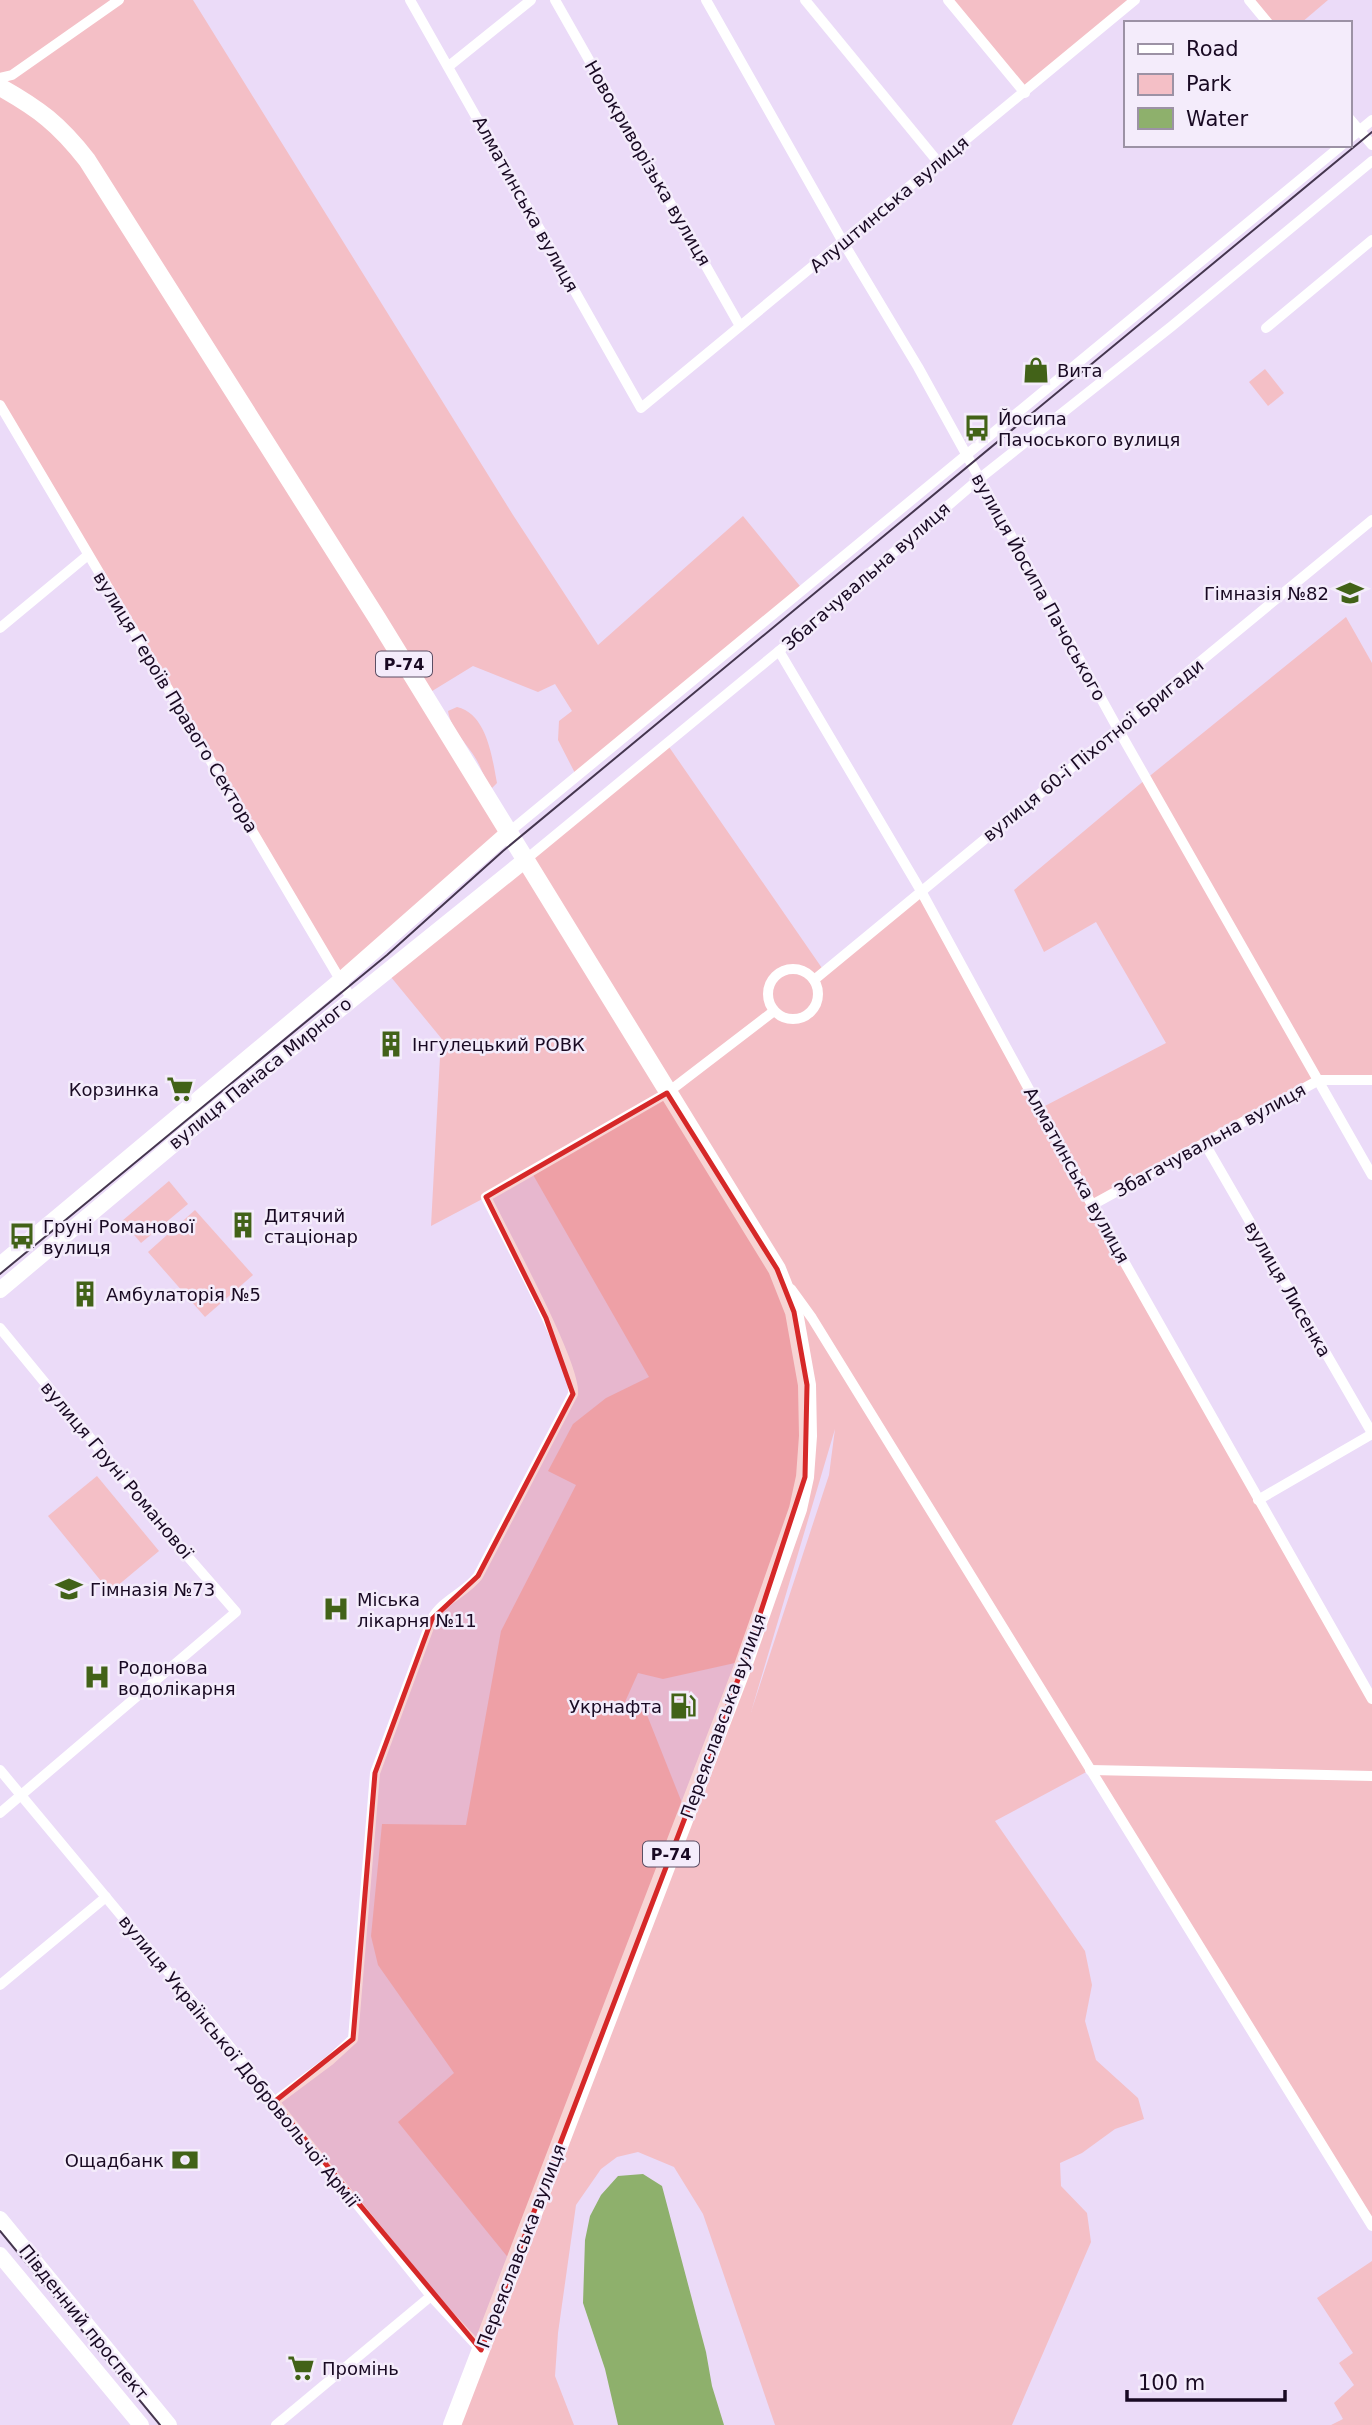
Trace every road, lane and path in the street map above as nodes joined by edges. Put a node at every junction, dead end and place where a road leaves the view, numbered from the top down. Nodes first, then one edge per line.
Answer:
1 (119, 0) edge
2 (410, 0) edge
3 (531, 0) edge
4 (555, 0) edge
5 (706, 0) edge
6 (805, 0) edge
7 (948, 0) edge
8 (1135, 0) edge
9 (1249, 0) edge
10 (1266, 21) edge
11 (449, 66) junction
12 (0, 78) edge
13 (0, 87) edge
14 (1025, 93) junction
15 (1351, 120) edge
16 (1372, 120) edge
17 (1360, 131) junction
18 (1351, 138) edge
19 (1372, 145) edge
20 (1340, 147) edge
21 (1372, 161) edge
22 (938, 162) junction
23 (1372, 240) edge
24 (843, 242) junction
25 (740, 326) junction
26 (1266, 328) dead end
27 (0, 405) edge
28 (641, 408) joint
29 (967, 456) junction
30 (979, 479) junction
31 (1372, 520) edge
32 (88, 555) junction
33 (0, 628) edge
34 (779, 651) junction
35 (1118, 729) junction
36 (508, 833) junction
37 (524, 861) junction
38 (921, 891) junction
39 (341, 980) junction
40 (814, 980) junction
41 (351, 998) junction
42 (774, 1010) junction
43 (1319, 1080) junction
44 (1372, 1080) edge
45 (667, 1093) junction
46 (1205, 1144) junction
47 (1372, 1175) edge
48 (1092, 1205) junction
49 (0, 1265) edge
50 (777, 1269) junction
51 (0, 1290) edge
52 (0, 1328) edge
53 (1372, 1434) edge
54 (1258, 1500) junction
55 (1372, 1699) edge
56 (0, 1770) edge
57 (1090, 1770) junction
58 (1372, 1776) edge
59 (21, 1796) junction
60 (0, 1813) edge
61 (106, 1898) junction
62 (0, 1985) edge
63 (274, 2102) junction
64 (0, 2219) edge
65 (1372, 2226) edge
66 (0, 2255) edge
67 (431, 2296) junction
68 (481, 2350) junction
69 (141, 2425) edge
70 (169, 2425) edge
71 (276, 2425) edge
72 (452, 2425) edge

1 - 12 street
2 - 11 street, Алматинська вулиця
3 - 11 street
4 - 25 street, Новокриворізька вулиця
5 - 24 street, вулиця Йосипа Пачоського
6 - 22 street
7 - 14 street
8 - 14 street, Алуштинська вулиця
9 - 10 street
11 - 28 street, Алматинська вулиця
13 - 36 main road, Р-74
14 - 22 street, Алуштинська вулиця
15 - 17 street
16 - 17 street
17 - 18 street
17 - 19 street
20 - 29 street, Збагачувальна вулиця
21 - 30 street, Збагачувальна вулиця
22 - 24 street, Алуштинська вулиця
23 - 26 street
24 - 25 street, Алуштинська вулиця
24 - 29 street, вулиця Йосипа Пачоського
25 - 28 street, Алуштинська вулиця
27 - 32 street, вулиця Героїв Правого Сектора
29 - 30 street, вулиця Йосипа Пачоського
29 - 36 street, Збагачувальна вулиця
30 - 34 street, Збагачувальна вулиця
30 - 35 street, вулиця Йосипа Пачоського
31 - 35 street, вулиця 60-ї Піхотної Бригади
32 - 33 street
32 - 39 street, вулиця Героїв Правого Сектора
34 - 37 street, Збагачувальна вулиця
34 - 38 street, Алматинська вулиця
35 - 38 street, вулиця 60-ї Піхотної Бригади
35 - 43 street, вулиця Йосипа Пачоського
36 - 37 main road, Р-74
36 - 39 main road, вулиця Панаса Мирного
37 - 41 main road, вулиця Панаса Мирного
37 - 45 main road, Р-74
38 - 40 street, вулиця 60-ї Піхотної Бригади
38 - 48 street, Алматинська вулиця
39 - 41 street, вулиця Героїв Правого Сектора
39 - 49 main road, вулиця Панаса Мирного
40 - 42 street
40 - 42 street
41 - 51 main road, вулиця Панаса Мирного
42 - 45 street
43 - 44 street, Збагачувальна вулиця
43 - 46 street, Збагачувальна вулиця
43 - 47 street, вулиця Йосипа Пачоського
45 - 50 main road, Р-74
45 - 63 street
46 - 48 street, Збагачувальна вулиця
46 - 53 street, вулиця Лисенка
48 - 54 street, Алматинська вулиця
50 - 57 street
50 - 68 main road, Переяславська вулиця / Р-74
52 - 59 street, вулиця Груні Романової
53 - 54 street
54 - 55 street, Алматинська вулиця
56 - 59 street, вулиця Української Добровольчої Армії
57 - 58 street
57 - 65 street
59 - 60 street
59 - 61 street, вулиця Української Добровольчої Армії
61 - 62 street
61 - 63 street, вулиця Української Добровольчої Армії
63 - 67 street, вулиця Української Добровольчої Армії
64 - 70 main road, Південний проспект
66 - 69 main road, Південний проспект
67 - 68 street, вулиця Української Добровольчої Армії
67 - 71 street
68 - 72 main road, Переяславська вулиця / Р-74

